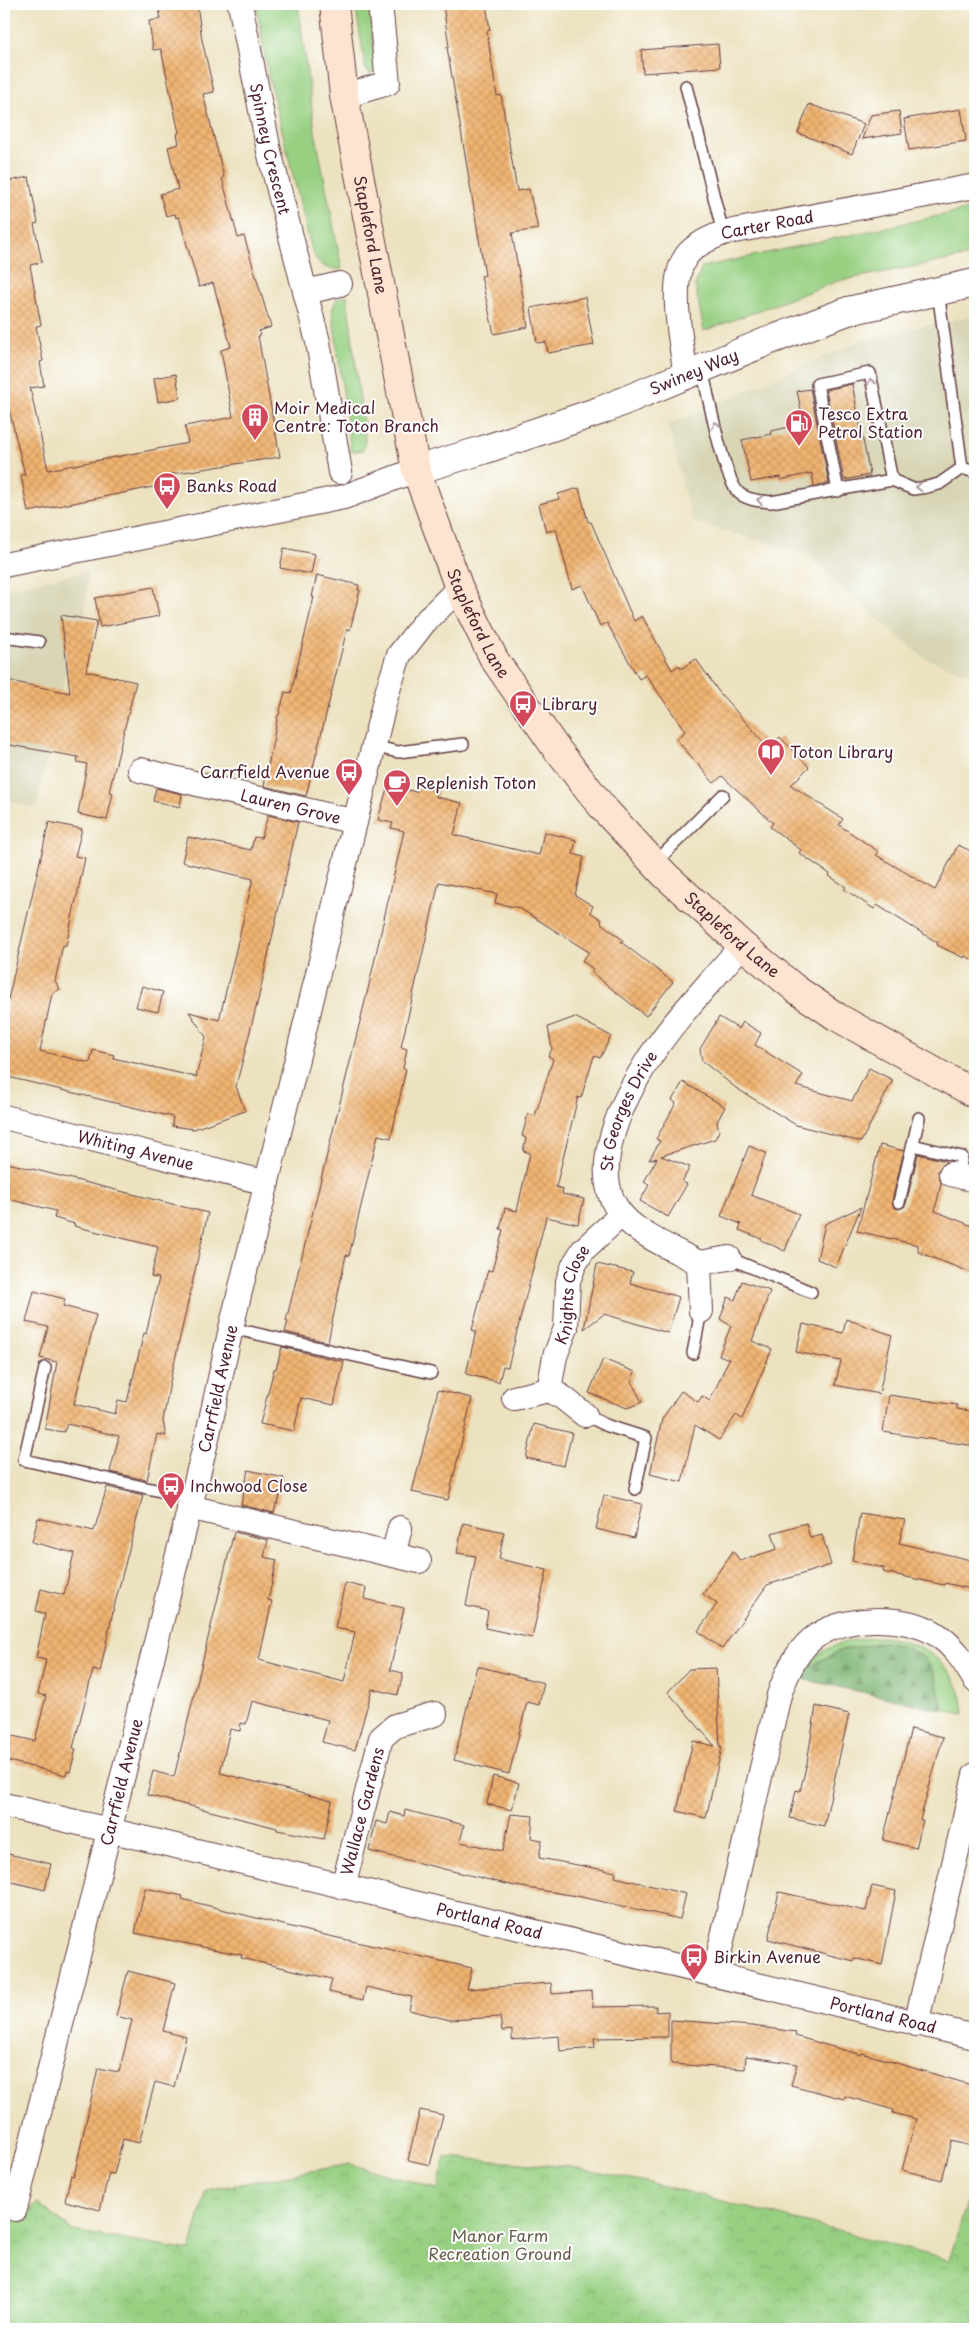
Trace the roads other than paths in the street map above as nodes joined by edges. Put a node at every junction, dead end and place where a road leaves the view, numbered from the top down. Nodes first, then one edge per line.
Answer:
1 (240, 4) edge
2 (334, 4) edge
3 (380, 4) edge
4 (686, 86) dead end
5 (344, 96) junction
6 (975, 186) edge
7 (723, 234) junction
8 (340, 284) dead end
9 (975, 284) edge
10 (938, 291) junction
11 (306, 292) junction
12 (694, 372) junction
13 (962, 468) junction
14 (416, 470) junction
15 (340, 472) dead end
16 (975, 472) edge
17 (892, 480) junction
18 (838, 491) junction
19 (4, 565) edge
20 (459, 588) junction
21 (4, 638) edge
22 (39, 642) dead end
23 (463, 744) dead end
24 (373, 746) junction
25 (140, 770) dead end
26 (723, 794) dead end
27 (355, 822) junction
28 (654, 864) junction
29 (742, 945) junction
30 (975, 1094) edge
31 (4, 1117) edge
32 (919, 1118) dead end
33 (913, 1145) junction
34 (961, 1177) edge
35 (267, 1183) junction
36 (899, 1202) dead end
37 (621, 1214) junction
38 (729, 1258) joint
39 (699, 1263) junction
40 (811, 1292) dead end
41 (701, 1311) joint
42 (232, 1328) junction
43 (693, 1353) dead end
44 (45, 1368) dead end
45 (431, 1372) dead end
46 (549, 1390) junction
47 (514, 1398) dead end
48 (585, 1416) joint
49 (635, 1489) dead end
50 (190, 1503) junction
51 (400, 1528) dead end
52 (393, 1555) junction
53 (419, 1561) dead end
54 (975, 1680) edge
55 (435, 1714) dead end
56 (975, 1775) edge
57 (4, 1805) edge
58 (111, 1829) junction
59 (344, 1887) junction
60 (714, 1975) junction
61 (916, 2024) junction
62 (975, 2037) edge
63 (15, 2209) dead end

1 - 11 street, Spinney Crescent
2 - 5 main road, Stapleford Lane
3 - 5 street
4 - 7 lane
5 - 14 main road, Stapleford Lane
6 - 7 street, Carter Road
7 - 12 street, Carter Road
8 - 11 street
9 - 10 street, Swiney Way
10 - 12 street, Swiney Way
10 - 13 lane
11 - 15 street, Spinney Crescent
12 - 14 street, Swiney Way
18 -> 12 lane
13 - 16 lane
13 -> 17 lane
14 - 19 street
14 - 20 main road, Stapleford Lane
17 - 18 lane
17 -> 18 lane
20 - 24 street, Carrfield Avenue
20 - 28 main road, Stapleford Lane
21 - 22 lane
23 - 24 lane
24 - 27 street, Carrfield Avenue
25 - 27 street, Lauren Grove
26 - 28 lane
27 - 35 street, Carrfield Avenue
28 - 29 main road, Stapleford Lane
29 - 30 main road, Stapleford Lane
29 - 37 street, St Georges Drive
31 - 35 street, Whiting Avenue
32 - 33 lane
33 - 34 lane
33 - 36 lane
35 - 42 street, Carrfield Avenue
37 - 39 street, St Georges Drive
37 - 46 street, Knights Close
38 - 39 street
38 - 40 lane
39 - 41 street
41 - 43 lane
42 - 45 lane
42 - 50 street, Carrfield Avenue
44 - 50 lane
46 - 47 street
46 - 48 street
48 - 49 lane
50 - 52 street
50 - 58 street, Carrfield Avenue
51 - 52 street
52 - 53 street
54 - 60 street
55 - 59 street, Wallace Gardens
56 - 61 street
57 - 58 street, Portland Road
58 - 59 street, Portland Road
58 - 63 street, Carrfield Avenue
59 - 60 street, Portland Road
60 - 61 street, Portland Road
61 - 62 street, Portland Road

